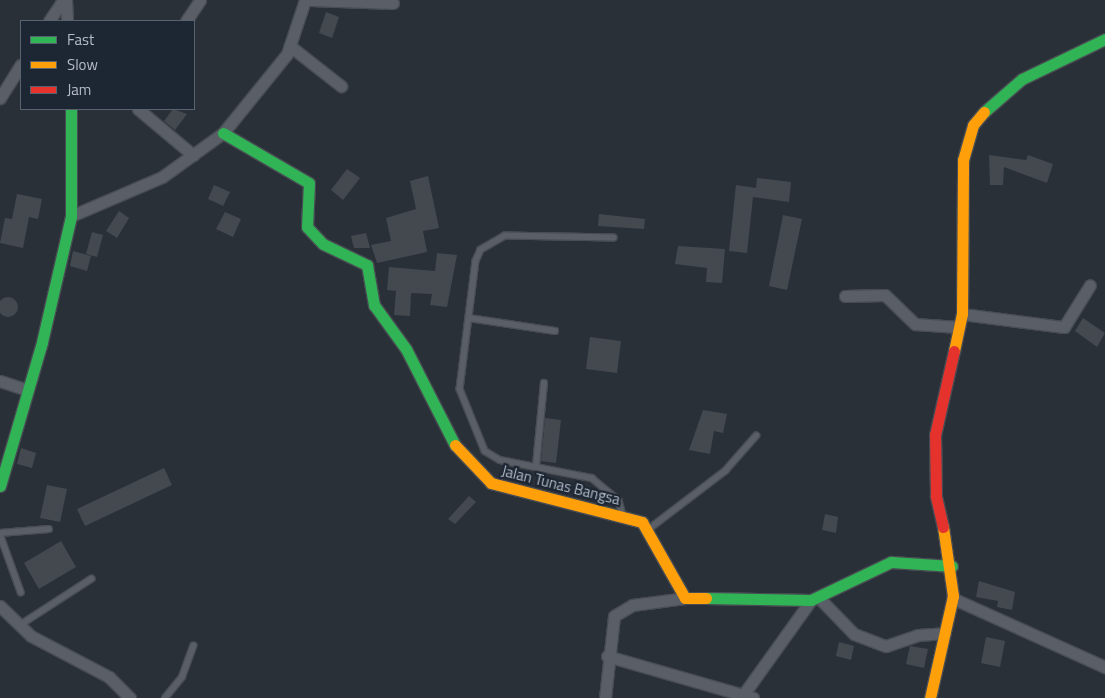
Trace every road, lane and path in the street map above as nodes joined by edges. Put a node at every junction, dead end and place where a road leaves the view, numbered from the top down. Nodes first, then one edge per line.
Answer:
1 (64, 0) edge
2 (200, 0) edge
3 (304, 0) edge
4 (311, 0) edge
5 (393, 3) dead end
6 (50, 20) edge
7 (68, 20) edge
8 (187, 20) edge
9 (1105, 39) edge
10 (290, 46) junction
11 (20, 67) edge
12 (341, 86) dead end
13 (0, 98) edge
14 (71, 110) edge
15 (139, 110) edge
16 (223, 132) junction
17 (193, 155) junction
18 (71, 216) junction
19 (614, 238) dead end
20 (1090, 285) dead end
21 (845, 296) dead end
22 (962, 314) junction
23 (469, 318) junction
24 (958, 327) junction
25 (555, 331) dead end
26 (0, 382) edge
27 (544, 383) dead end
28 (28, 390) junction
29 (756, 436) dead end
30 (536, 466) junction
31 (0, 486) edge
32 (623, 517) junction
33 (49, 529) dead end
34 (649, 529) junction
35 (0, 533) edge
36 (952, 566) junction
37 (91, 579) dead end
38 (21, 592) dead end
39 (685, 598) junction
40 (952, 598) junction
41 (815, 599) junction
42 (0, 606) edge
43 (18, 626) junction
44 (944, 633) junction
45 (193, 646) dead end
46 (608, 656) junction
47 (1105, 668) edge
48 (748, 697) edge
49 (130, 698) edge
50 (165, 698) edge
51 (605, 698) edge
52 (930, 698) edge

1 - 6 street
1 - 7 street
2 - 8 street
3 - 10 street
4 - 5 street
9 - 22 street
10 - 12 street
10 - 16 street
11 - 13 street
14 - 18 street
15 - 17 street
16 - 17 street
16 - 32 street, Jalan Tunas Bangsa
17 - 18 street
18 - 28 street
19 - 23 lane
20 - 22 street
21 - 24 street
22 - 24 street
23 - 25 lane
23 - 30 lane
24 - 36 street
26 - 28 street
27 - 30 lane
28 - 31 street
29 - 34 lane
30 - 32 lane
32 - 34 street, Jalan Tunas Bangsa
33 - 35 lane
34 - 39 street
35 - 38 lane
36 - 40 street
36 - 41 street
37 - 43 lane
39 - 41 street
39 - 46 street
40 - 44 street
40 - 47 street
41 - 44 street
41 - 48 street
42 - 43 street
43 - 49 street
44 - 52 street
45 - 50 lane
46 - 48 street
46 - 51 street

